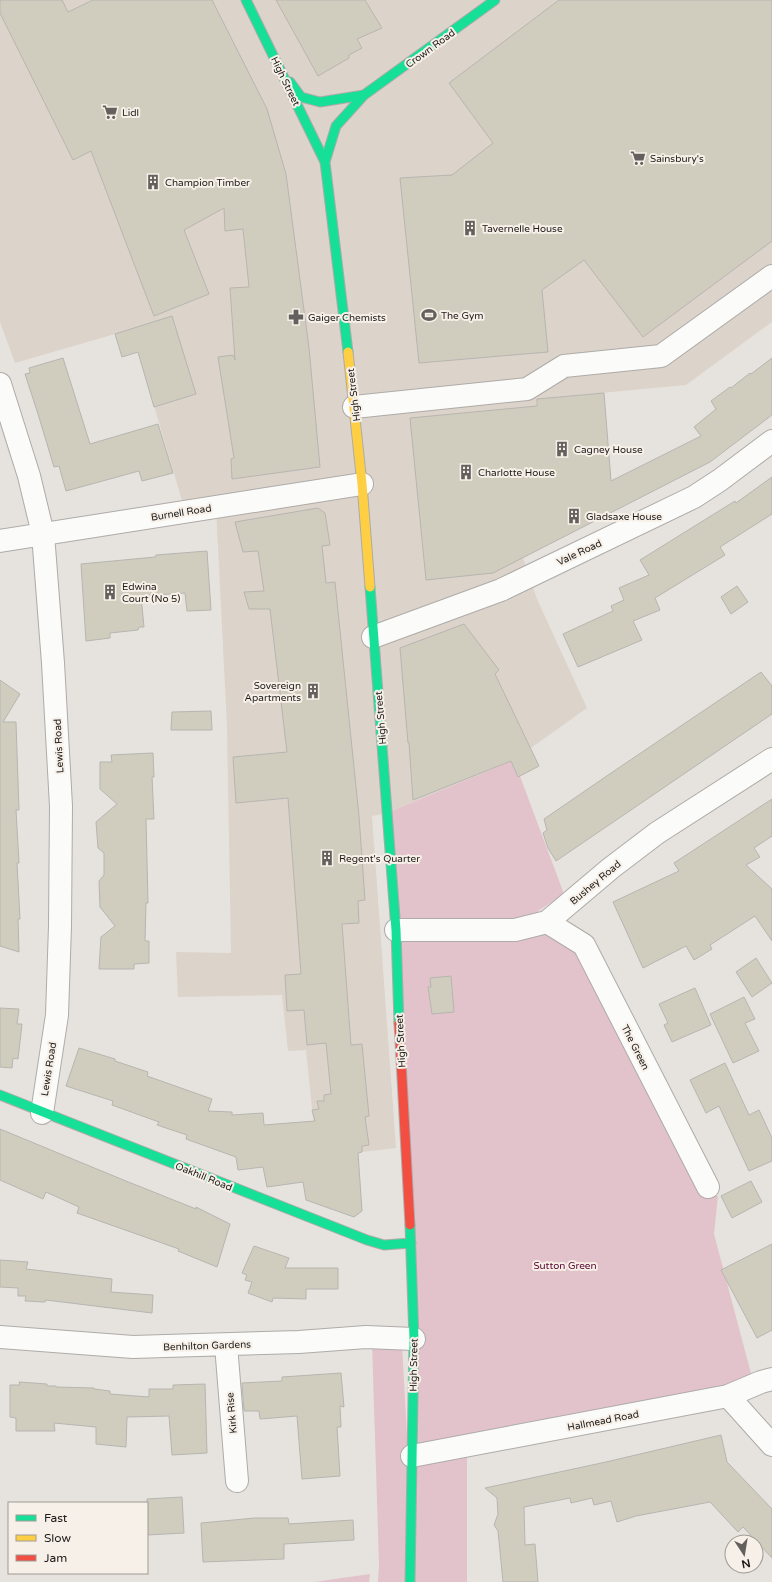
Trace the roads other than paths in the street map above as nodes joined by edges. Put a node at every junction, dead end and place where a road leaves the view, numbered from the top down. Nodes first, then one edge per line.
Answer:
1 (246, 0) edge
2 (495, 0) edge
3 (281, 70) junction
4 (364, 95) junction
5 (325, 162) junction
6 (772, 276) edge
7 (0, 384) edge
8 (354, 407) junction
9 (772, 441) edge
10 (362, 484) junction
11 (42, 534) junction
12 (0, 541) edge
13 (373, 637) junction
14 (769, 768) edge
15 (547, 922) junction
16 (396, 930) junction
17 (0, 1095) edge
18 (42, 1112) junction
19 (708, 1187) dead end
20 (411, 1243) junction
21 (0, 1337) edge
22 (414, 1339) junction
23 (226, 1345) junction
24 (772, 1379) edge
25 (728, 1396) junction
26 (772, 1445) edge
27 (412, 1456) junction
28 (237, 1481) dead end
29 (410, 1582) edge

1 - 3 main road, High Street
2 - 4 main road, Crown Road
3 - 4 main road, Crown Road
3 - 5 main road, High Street
4 - 5 main road, Crown Road
5 - 8 main road, High Street
6 - 8 street
7 - 11 street, Lewis Road
8 - 10 main road, High Street
9 - 13 street, Vale Road
10 - 11 street, Burnell Road
10 - 13 main road, High Street
11 - 12 street, Burnell Road
11 - 18 street, Lewis Road
13 - 16 main road, High Street
14 - 15 street, Bushey Road
15 - 16 street, Bushey Road
15 - 19 street, The Green
16 - 20 main road, High Street
17 - 18 main road, Oakhill Road
18 - 20 main road, Oakhill Road
20 - 22 main road, High Street
21 - 23 street, Benhilton Gardens
22 - 23 street, Benhilton Gardens
22 - 27 main road, High Street
23 - 28 street, Kirk Rise
24 - 25 street, Hallmead Road
25 - 26 street
25 - 27 street, Hallmead Road
27 - 29 main road, High Street

